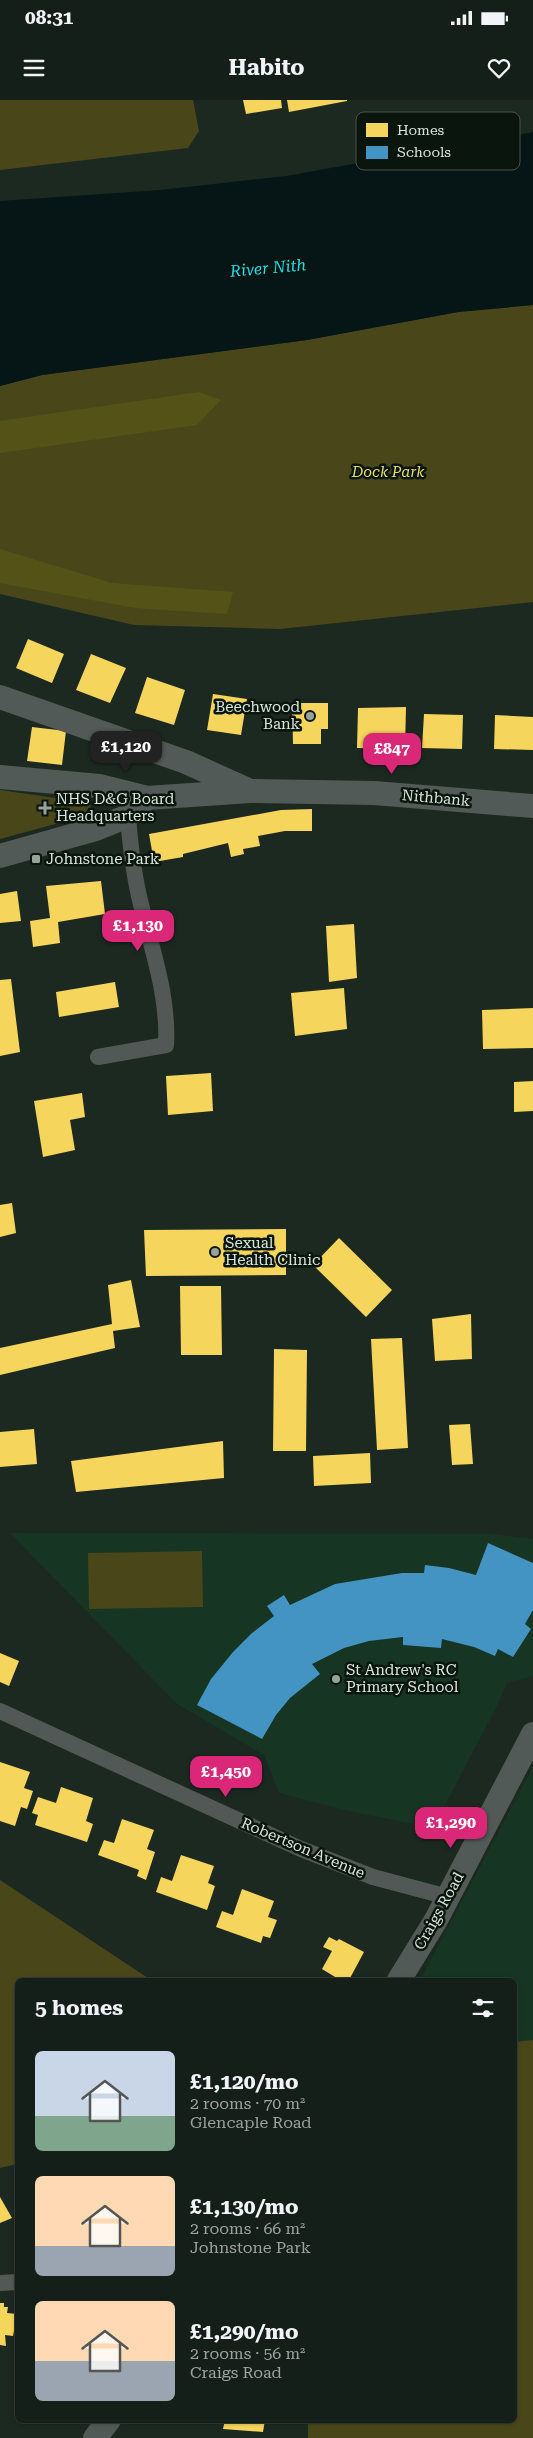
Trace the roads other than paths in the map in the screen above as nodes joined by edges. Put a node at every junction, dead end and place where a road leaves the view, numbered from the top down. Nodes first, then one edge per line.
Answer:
1 (0, 697) edge
2 (0, 777) edge
3 (250, 791) junction
4 (147, 798) junction
5 (533, 806) edge
6 (128, 816) junction
7 (0, 856) edge
8 (98, 1056) dead end
9 (0, 1711) edge
10 (533, 1734) edge
11 (448, 1898) junction
12 (400, 1978) edge
13 (15, 2282) edge
14 (0, 2283) edge
15 (107, 2423) edge
16 (95, 2438) edge

1 - 3 main road
2 - 4 main road, Nithbank
3 - 4 main road, Nithbank
3 - 5 main road, Nithbank
4 - 6 main road
6 - 7 main road
6 - 8 street
9 - 11 street, Robertson Avenue
10 - 11 main road, Craigs Road
11 - 12 main road, Craigs Road
13 - 14 street
15 - 16 main road

